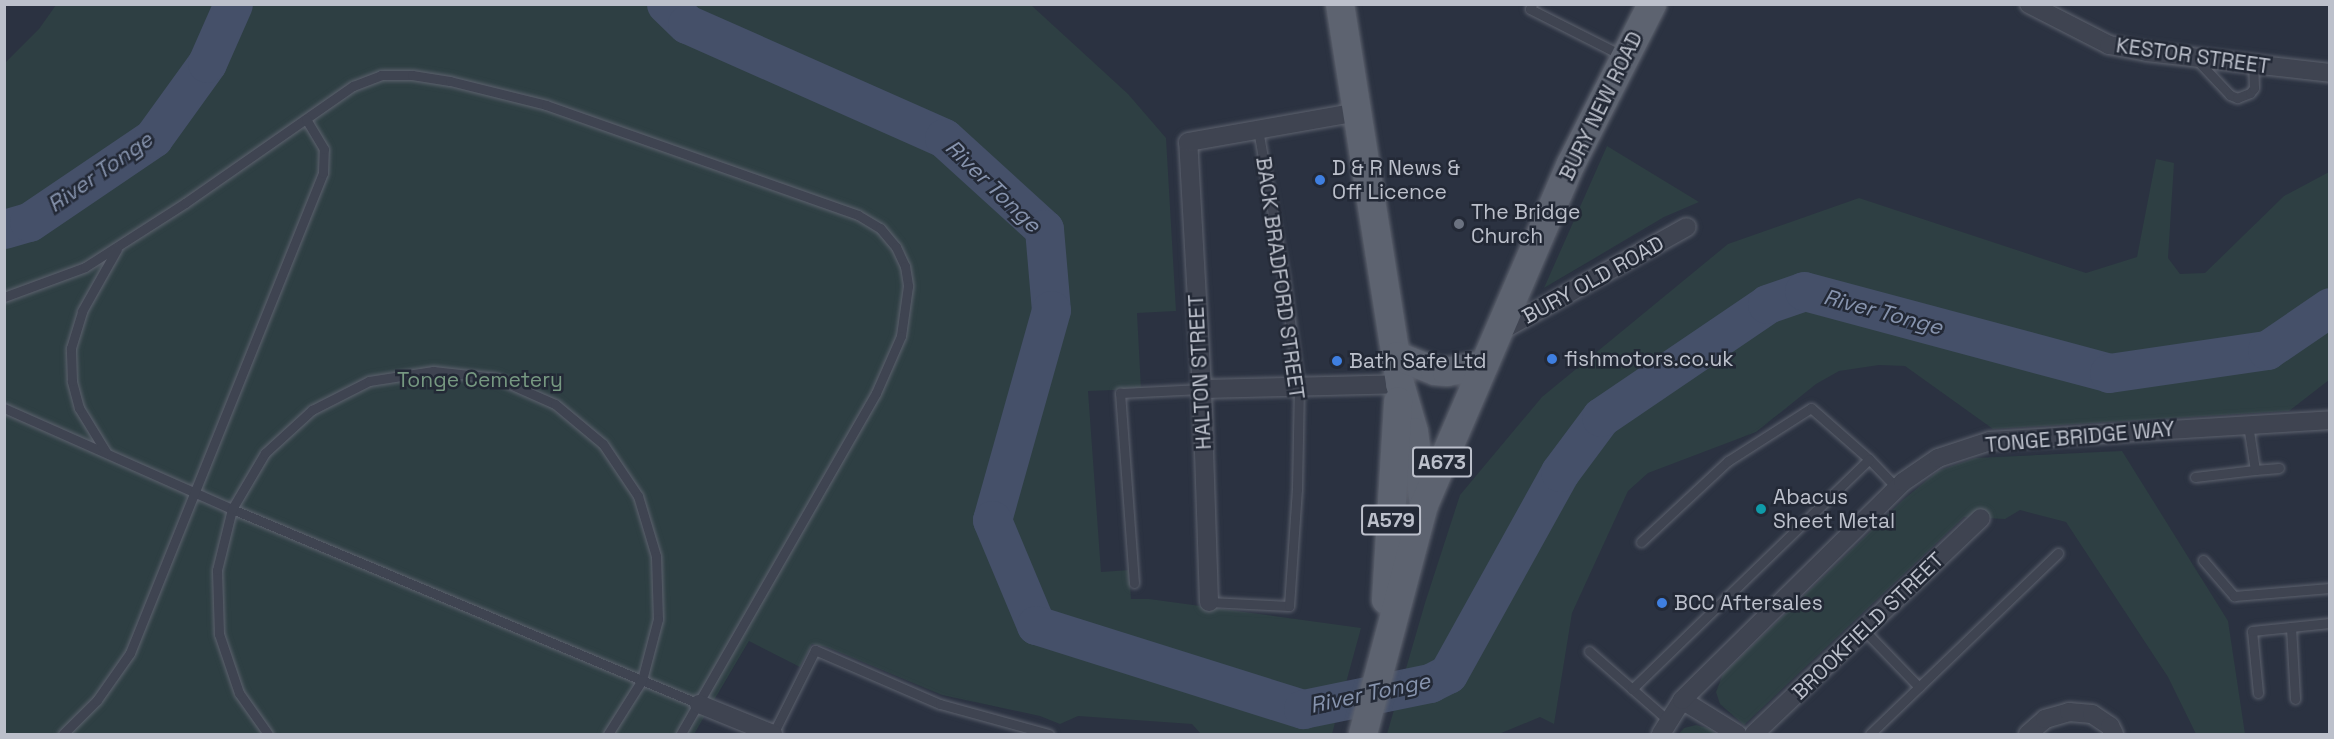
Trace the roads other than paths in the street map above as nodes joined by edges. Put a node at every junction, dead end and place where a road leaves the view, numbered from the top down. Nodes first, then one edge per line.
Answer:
1 (1340, 4) edge
2 (1532, 4) edge
3 (1652, 4) edge
4 (2029, 4) edge
5 (1625, 57) junction
6 (2196, 58) junction
7 (2253, 65) junction
8 (2330, 73) edge
9 (1358, 112) junction
10 (306, 119) junction
11 (1258, 130) junction
12 (1687, 227) dead end
13 (118, 247) junction
14 (4, 297) edge
15 (1499, 332) junction
16 (1397, 356) junction
17 (1484, 365) junction
18 (1400, 384) junction
19 (1299, 387) junction
20 (1202, 389) junction
21 (4, 408) edge
22 (2330, 420) edge
23 (2248, 425) junction
24 (106, 453) junction
25 (1869, 459) junction
26 (2279, 468) dead end
27 (2254, 470) junction
28 (2194, 477) dead end
29 (1897, 488) junction
30 (196, 493) junction
31 (1424, 505) junction
32 (232, 509) junction
33 (1981, 518) dead end
34 (1641, 542) dead end
35 (2058, 553) dead end
36 (2203, 560) dead end
37 (1134, 583) dead end
38 (2330, 588) edge
39 (1209, 602) joint
40 (2330, 623) edge
41 (2291, 627) junction
42 (1864, 630) junction
43 (1589, 651) dead end
44 (1382, 664) junction
45 (642, 680) junction
46 (1919, 687) junction
47 (1632, 689) junction
48 (2258, 693) dead end
49 (2295, 699) dead end
50 (1682, 700) junction
51 (699, 704) junction
52 (1665, 728) edge
53 (1364, 732) edge
54 (63, 735) edge
55 (268, 735) edge
56 (608, 735) edge
57 (681, 735) edge
58 (773, 735) edge
59 (1049, 735) edge
60 (1737, 735) edge
61 (1754, 735) edge
62 (1870, 735) edge
63 (2028, 735) edge
64 (2114, 735) edge

1 - 9 main road, A579
2 - 5 lane
3 - 5 main road, BURY NEW ROAD / A673
4 - 6 street, KESTOR STREET
5 - 15 main road, BURY NEW ROAD / A673
6 - 7 street, KESTOR STREET
6 - 7 lane
7 - 8 street, KESTOR STREET
9 - 11 street
9 - 16 main road, A579
10 - 13 lane
10 - 30 lane
10 - 51 lane
11 - 19 lane, BACK BRADFORD STREET
11 - 20 street, HALTON STREET
12 - 15 street, BURY OLD ROAD
13 - 14 lane
13 - 24 lane
15 - 17 main road, BURY NEW ROAD / A673
16 - 17 main road
16 - 18 main road, A579
17 - 31 main road, BURY NEW ROAD / A673
18 - 19 street
18 - 31 main road, A579
18 - 44 main road, A579
19 - 20 street
19 - 39 lane, BACK BRADFORD STREET
20 - 37 lane
20 - 39 street, HALTON STREET
21 - 24 lane
22 - 23 street, TONGE BRIDGE WAY
23 - 27 lane
23 - 29 street, TONGE BRIDGE WAY
24 - 30 lane
25 - 29 lane
25 - 34 lane
25 - 47 lane
26 - 27 lane
27 - 28 lane
29 - 50 street, TONGE BRIDGE WAY
30 - 32 lane
30 - 54 lane
31 - 44 main road, A579
32 - 45 lane
32 - 45 lane
32 - 55 lane
33 - 42 street, BROOKFIELD STREET
35 - 46 lane
36 - 38 lane
40 - 41 lane
41 - 48 lane
41 - 49 lane
42 - 46 lane
42 - 61 street, BROOKFIELD STREET
43 - 47 lane
44 - 53 main road, A579
45 - 51 lane
45 - 56 lane
46 - 62 lane
47 - 52 lane
50 - 52 street, TONGE BRIDGE WAY
50 - 60 street
51 - 57 lane
51 - 58 street
58 - 59 lane
63 - 64 street

